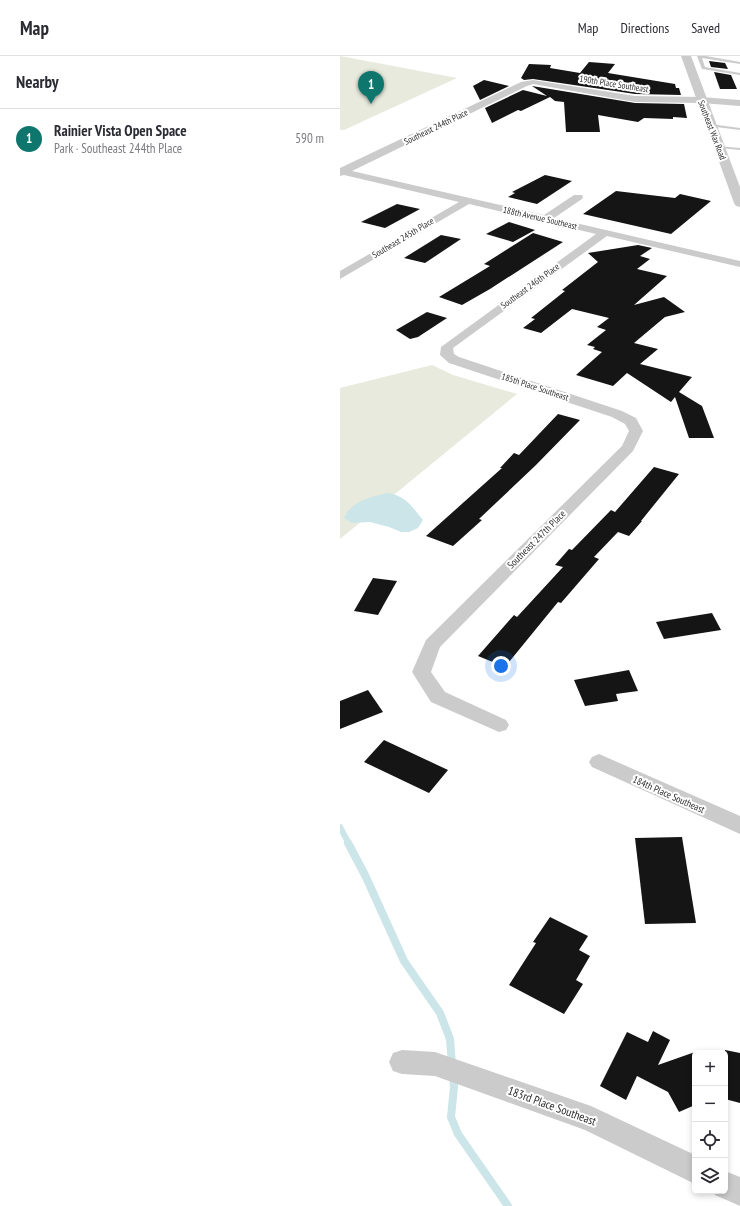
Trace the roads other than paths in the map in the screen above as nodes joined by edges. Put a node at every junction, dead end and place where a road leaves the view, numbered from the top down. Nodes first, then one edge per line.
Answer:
1 (686, 56) edge
2 (699, 56) edge
3 (740, 63) edge
4 (740, 74) edge
5 (533, 82) joint
6 (700, 100) junction
7 (740, 103) edge
8 (710, 125) junction
9 (740, 129) edge
10 (719, 147) junction
11 (740, 149) edge
12 (341, 172) edge
13 (578, 197) dead end
14 (467, 201) junction
15 (740, 202) edge
16 (545, 219) junction
17 (604, 233) junction
18 (740, 264) edge
19 (340, 276) edge
20 (456, 340) joint
21 (636, 431) joint
22 (499, 726) dead end
23 (599, 762) dead end
24 (740, 825) edge
25 (402, 1062) dead end
26 (692, 1169) edge
27 (728, 1186) edge
28 (740, 1192) edge

1 - 6 street, Southeast Wax Road
2 - 3 lane
2 - 4 lane
5 - 6 street, 190th Place Southeast
5 - 12 street, Southeast 244th Place
6 - 7 street, 190th Place Southeast
6 - 8 street, Southeast Wax Road
8 - 9 lane
8 - 10 street, Southeast Wax Road
10 - 11 lane
10 - 15 street, Southeast Wax Road
12 - 14 street, 188th Avenue Southeast
13 - 16 street
14 - 16 street, 188th Avenue Southeast
14 - 19 street, Southeast 245th Place
16 - 17 street, 188th Avenue Southeast
17 - 18 street, 188th Avenue Southeast
17 - 20 street, Southeast 246th Place
20 - 21 street, 185th Place Southeast
21 - 22 street, Southeast 247th Place
23 - 24 street, 184th Place Southeast
25 - 26 street, 183rd Place Southeast
27 - 28 street

